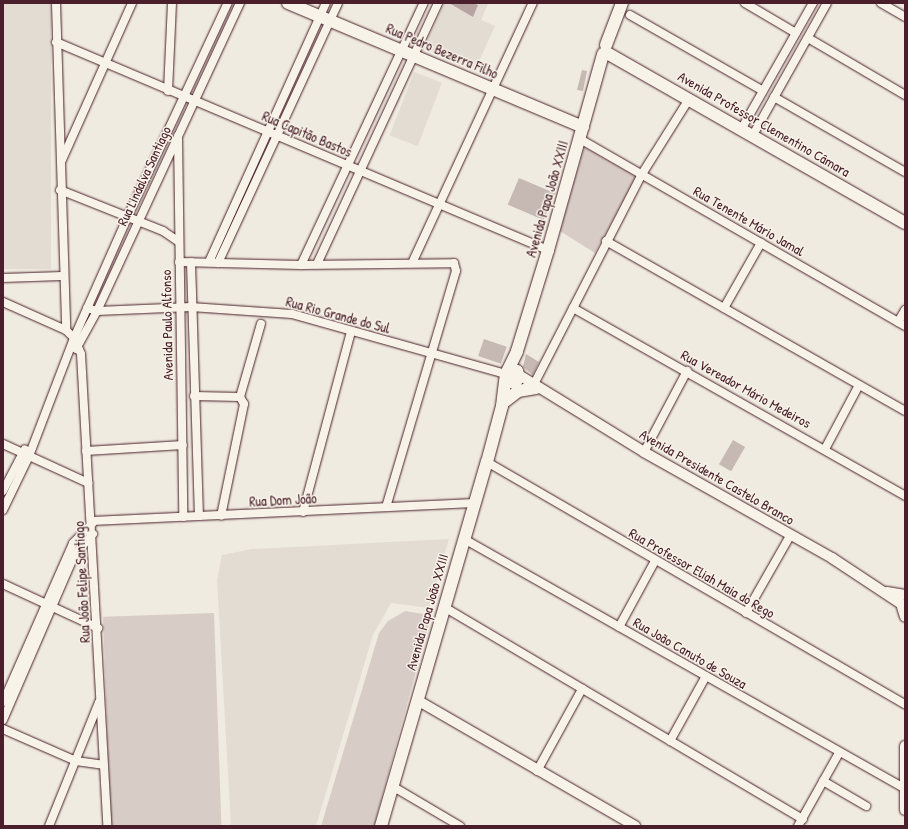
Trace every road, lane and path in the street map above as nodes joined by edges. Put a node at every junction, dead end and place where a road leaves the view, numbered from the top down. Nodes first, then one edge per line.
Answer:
1 (56, 3) edge
2 (132, 3) edge
3 (172, 3) edge
4 (228, 3) edge
5 (240, 3) edge
6 (288, 3) edge
7 (326, 3) edge
8 (338, 3) edge
9 (424, 3) edge
10 (438, 3) edge
11 (533, 3) edge
12 (620, 3) edge
13 (745, 3) edge
14 (827, 3) edge
15 (881, 3) edge
16 (812, 6) edge
17 (821, 14) junction
18 (630, 15) dead end
19 (905, 17) edge
20 (325, 18) junction
21 (796, 33) junction
22 (808, 38) junction
23 (56, 42) junction
24 (605, 50) junction
25 (408, 53) junction
26 (300, 58) junction
27 (310, 63) junction
28 (105, 64) junction
29 (777, 67) junction
30 (787, 74) junction
31 (494, 89) junction
32 (168, 91) junction
33 (763, 91) junction
34 (905, 95) edge
35 (774, 96) junction
36 (184, 97) junction
37 (690, 99) junction
38 (193, 100) junction
39 (583, 127) junction
40 (742, 128) junction
41 (267, 131) junction
42 (178, 134) junction
43 (277, 135) junction
44 (753, 135) junction
45 (580, 139) junction
46 (60, 164) junction
47 (348, 165) junction
48 (359, 170) junction
49 (905, 172) edge
50 (642, 174) junction
51 (60, 190) junction
52 (235, 204) junction
53 (441, 204) junction
54 (243, 208) junction
55 (128, 216) junction
56 (137, 221) junction
57 (905, 223) edge
58 (178, 241) junction
59 (606, 241) junction
60 (761, 243) junction
61 (548, 250) junction
62 (413, 261) junction
63 (179, 262) junction
64 (191, 262) junction
65 (209, 262) junction
66 (218, 263) junction
67 (318, 264) junction
68 (301, 265) junction
69 (62, 276) junction
70 (4, 279) edge
71 (3, 302) edge
72 (179, 307) junction
73 (191, 307) junction
74 (87, 308) junction
75 (573, 308) junction
76 (724, 308) junction
77 (905, 310) edge
78 (97, 311) junction
79 (261, 324) dead end
80 (902, 324) edge
81 (66, 330) junction
82 (351, 332) junction
83 (74, 338) junction
84 (79, 347) junction
85 (431, 352) junction
86 (68, 357) junction
87 (687, 371) junction
88 (513, 376) junction
89 (859, 385) junction
90 (535, 387) junction
91 (194, 396) junction
92 (240, 398) junction
93 (503, 404) junction
94 (905, 411) edge
95 (3, 444) edge
96 (183, 445) junction
97 (825, 449) junction
98 (86, 451) junction
99 (644, 452) junction
100 (25, 455) junction
101 (487, 462) junction
102 (88, 483) junction
103 (3, 491) edge
104 (905, 496) edge
105 (476, 503) junction
106 (386, 507) junction
107 (3, 510) edge
108 (303, 512) junction
109 (199, 516) junction
110 (221, 516) junction
111 (183, 517) junction
112 (92, 522) junction
113 (93, 534) junction
114 (790, 536) junction
115 (464, 539) junction
116 (655, 561) junction
117 (3, 584) edge
118 (903, 601) edge
119 (48, 606) junction
120 (444, 607) junction
121 (746, 613) junction
122 (905, 617) edge
123 (619, 627) junction
124 (98, 628) junction
125 (706, 676) junction
126 (16, 684) junction
127 (582, 689) junction
128 (100, 700) junction
129 (417, 700) junction
130 (3, 702) edge
131 (905, 704) edge
132 (3, 720) edge
133 (3, 729) edge
134 (670, 741) junction
135 (905, 746) edge
136 (839, 753) junction
137 (76, 760) junction
138 (103, 765) junction
139 (537, 771) junction
140 (823, 781) junction
141 (392, 786) junction
142 (904, 788) edge
143 (866, 806) dead end
144 (905, 810) edge
145 (800, 822) edge
146 (49, 826) edge
147 (106, 826) edge
148 (381, 826) edge
149 (460, 826) edge
150 (635, 826) edge

1 - 23 street
2 - 28 street
3 - 32 street
4 - 36 street, Rua Lindalva Santiago
5 - 38 street, Rua Lindalva Santiago
6 - 20 main road, Rua Pedro Bezerra Filho
7 - 20 street
8 - 20 street
9 - 25 street
10 - 25 street
11 - 31 street
12 - 24 main road, Avenida Papa João XXIII
13 - 21 street
14 - 17 street
15 - 19 street
16 - 17 street
16 - 21 street
17 - 22 street
18 - 33 street
20 - 25 main road, Rua Pedro Bezerra Filho
20 - 26 street
20 - 27 street
21 - 29 street
22 - 30 street
22 - 34 street
23 - 28 street, Rua Capitão Bastos
23 - 46 street
24 - 37 main road, Avenida Professor Clementino Câmara
24 - 39 main road, Avenida Papa João XXIII
25 - 31 main road, Rua Pedro Bezerra Filho
25 - 47 street
25 - 48 street
26 - 27 street
26 - 41 street
27 - 43 street
28 - 32 street, Rua Capitão Bastos
28 - 46 street
29 - 30 street
29 - 33 street
30 - 35 street
31 - 39 main road, Rua Pedro Bezerra Filho
31 - 53 street
32 - 36 street, Rua Capitão Bastos
33 - 40 street
35 - 44 street
35 - 49 street
36 - 38 street, Rua Capitão Bastos
36 - 55 street, Rua Lindalva Santiago
37 - 40 main road, Avenida Professor Clementino Câmara
37 - 50 street
38 - 41 street, Rua Capitão Bastos
38 - 42 street, Rua Lindalva Santiago
39 - 45 main road, Avenida Papa João XXIII
40 - 44 main road, Avenida Professor Clementino Câmara
41 - 43 street, Rua Capitão Bastos
41 - 52 street
42 - 56 street, Rua Lindalva Santiago
42 - 58 street, Avenida Paulo Alfonso
43 - 47 street, Rua Capitão Bastos
43 - 54 street
44 - 57 main road, Avenida Professor Clementino Câmara
45 - 50 street, Rua Tenente Mário Jamal
45 - 61 main road, Avenida Papa João XXIII
46 - 51 street
47 - 48 street, Rua Capitão Bastos
47 - 68 street
48 - 53 street, Rua Capitão Bastos
48 - 67 street
50 - 59 street
50 - 60 street, Rua Tenente Mário Jamal
51 - 55 street
51 - 69 street
52 - 54 street
52 - 65 street
53 - 61 street, Rua Capitão Bastos
53 - 62 street
54 - 66 street
55 - 56 street
55 - 74 street, Rua Lindalva Santiago
56 - 58 street
56 - 78 street, Rua Lindalva Santiago
58 - 63 street, Avenida Paulo Alfonso
59 - 75 street
59 - 76 street
60 - 76 street
60 - 80 street, Rua Tenente Mário Jamal
61 - 88 main road, Avenida Papa João XXIII
62 - 67 street
62 - 85 street
63 - 64 street
63 - 72 street, Avenida Paulo Alfonso
64 - 65 street
64 - 73 street, Avenida Paulo Alfonso
65 - 66 street
66 - 68 street
67 - 68 street
69 - 70 street
69 - 81 street
71 - 81 street
72 - 73 street, Rua Rio Grande do Sul
72 - 78 street, Rua Rio Grande do Sul
72 - 96 street, Avenida Paulo Alfonso
73 - 82 street, Rua Rio Grande do Sul
73 - 91 street, Avenida Paulo Alfonso
74 - 78 street, Rua Rio Grande do Sul
74 - 83 street, Rua Lindalva Santiago
75 - 87 street, Rua Vereador Mário Medeiros
75 - 90 street
76 - 89 street
77 - 80 street
78 - 84 street, Rua Lindalva Santiago
79 - 92 street
81 - 83 street, Rua João Felipe Santiago
82 - 85 street, Rua Rio Grande do Sul
82 - 108 street
83 - 84 street, Rua João Felipe Santiago
83 - 86 street, Rua Lindalva Santiago
84 - 86 street, Rua Lindalva Santiago
84 - 98 street, Rua João Felipe Santiago
85 - 88 street, Rua Rio Grande do Sul
85 - 106 street
86 - 100 street, Rua Lindalva Santiago
87 - 97 street, Rua Vereador Mário Medeiros
87 - 99 street
88 - 90 street, Avenida Presidente Castelo Branco
88 - 93 main road, Avenida Papa João XXIII
89 - 94 street
89 - 97 street
90 - 93 main road
90 - 99 street, Avenida Presidente Castelo Branco
91 - 92 street
91 - 109 street, Avenida Paulo Alfonso
92 - 110 street
93 - 101 main road, Avenida Papa João XXIII
95 - 100 street
96 - 98 street
96 - 111 street, Avenida Paulo Alfonso
97 - 104 street, Rua Vereador Mário Medeiros
98 - 102 street, Rua João Felipe Santiago
99 - 114 street, Avenida Presidente Castelo Branco
100 - 102 street
100 - 103 street, Rua Lindalva Santiago
100 - 107 street, Rua Lindalva Santiago
101 - 105 main road, Avenida Papa João XXIII
101 - 116 street, Rua Professor Eliah Maia do Rego
102 - 112 street, Rua João Felipe Santiago
105 - 106 street, Rua Dom João
105 - 115 main road, Avenida Papa João XXIII
106 - 108 street, Rua Dom João
108 - 110 street, Rua Dom João
109 - 110 street, Rua Dom João
109 - 111 street, Rua Dom João
111 - 112 street, Rua Dom João
112 - 113 street, Rua João Felipe Santiago
112 - 119 street
113 - 119 street
113 - 124 street, Rua João Felipe Santiago
114 - 118 street, Avenida Presidente Castelo Branco
114 - 121 street
115 - 120 main road, Avenida Papa João XXIII
115 - 123 street, Rua João Canuto de Souza
116 - 121 street, Rua Professor Eliah Maia do Rego
116 - 123 street
117 - 119 street
118 - 122 street
119 - 124 street
119 - 126 street
120 - 127 street
120 - 129 main road, Avenida Papa João XXIII
121 - 131 street, Rua Professor Eliah Maia do Rego
123 - 125 street, Rua João Canuto de Souza
124 - 128 street, Rua João Felipe Santiago
125 - 134 street
125 - 136 street, Rua João Canuto de Souza
126 - 130 street
126 - 132 street
127 - 134 street
127 - 139 street
128 - 137 street
128 - 138 street, Rua João Felipe Santiago
129 - 139 street
129 - 141 main road, Avenida Papa João XXIII
133 - 137 street
134 - 145 street
135 - 142 street
136 - 140 street
136 - 142 street, Rua João Canuto de Souza
137 - 138 street
137 - 146 street
138 - 147 street, Rua João Felipe Santiago
139 - 150 street
140 - 143 street
140 - 145 street
141 - 148 main road, Avenida Papa João XXIII
141 - 149 street
142 - 144 street

